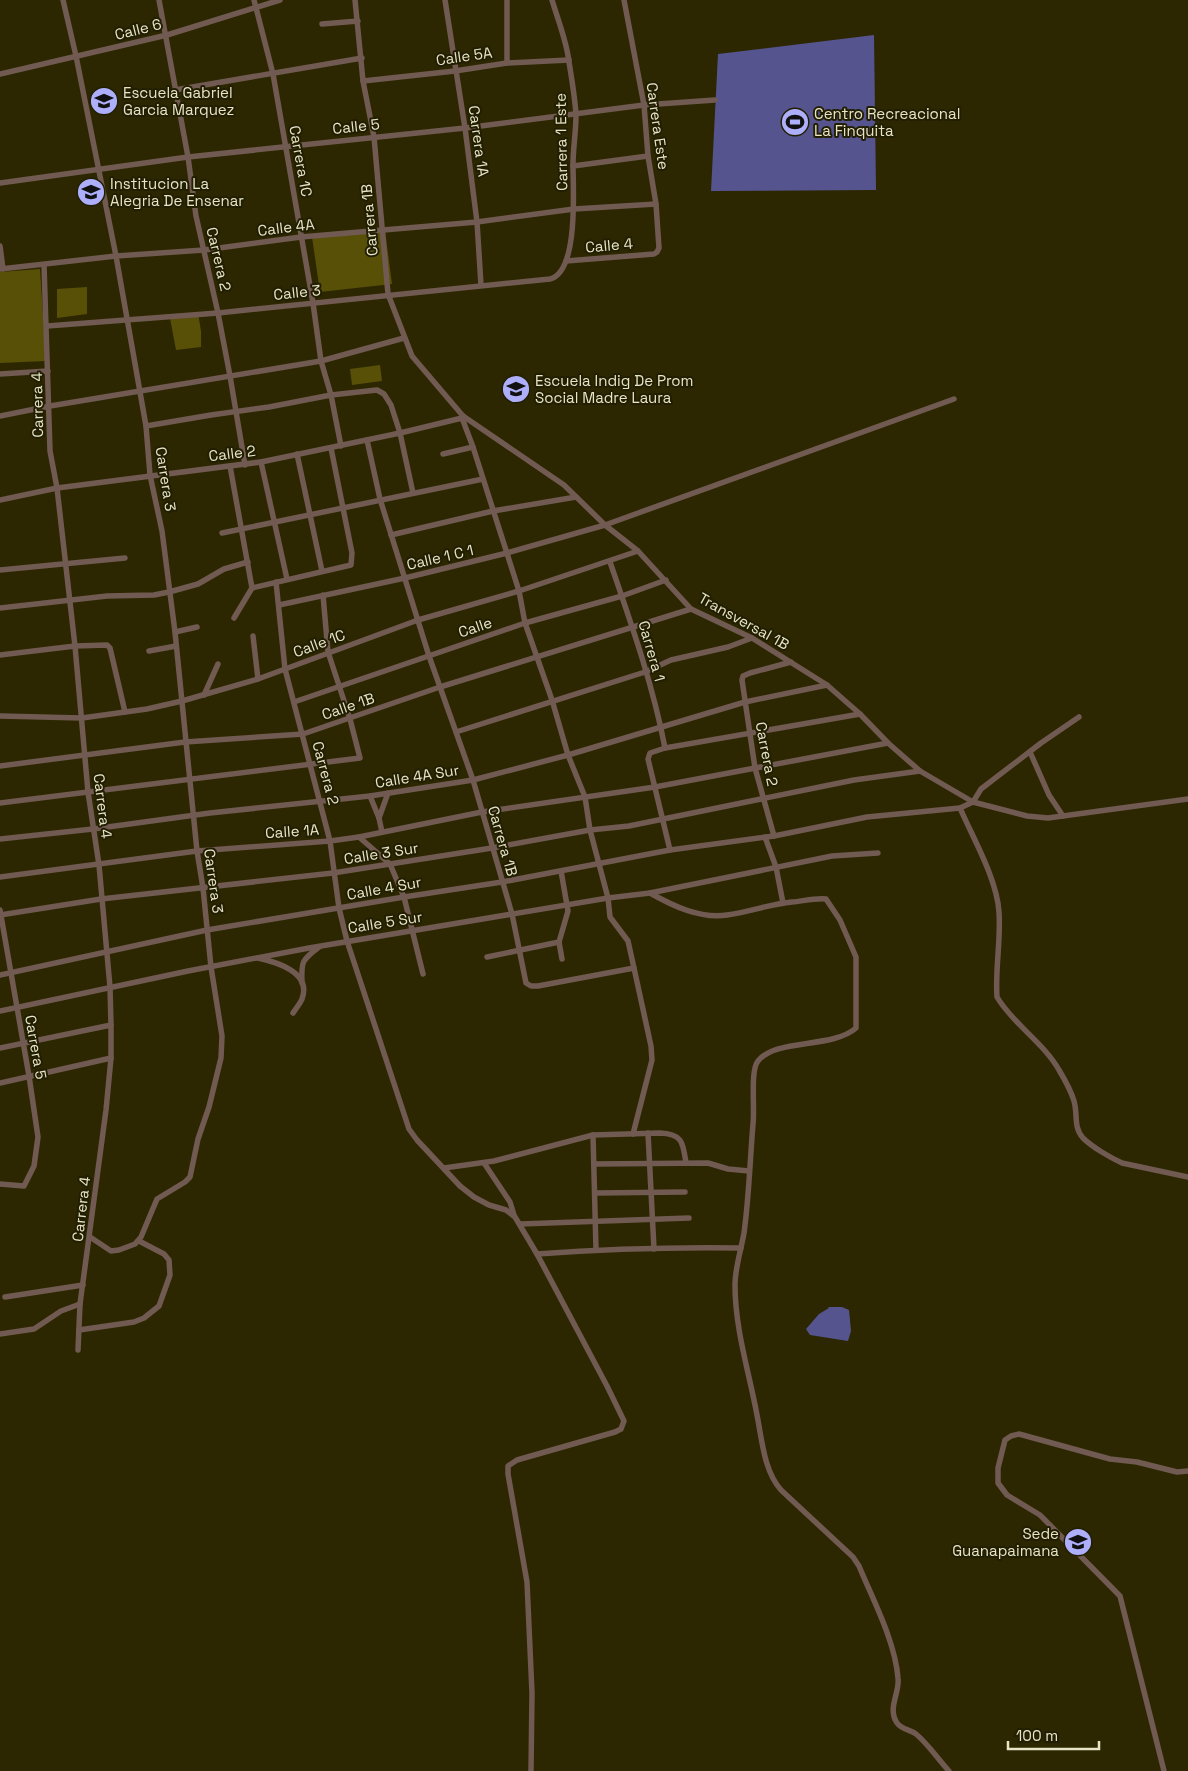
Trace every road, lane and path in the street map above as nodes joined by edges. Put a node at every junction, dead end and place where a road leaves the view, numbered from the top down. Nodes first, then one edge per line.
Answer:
1 (63, 0) edge
2 (159, 0) edge
3 (254, 0) edge
4 (280, 0) edge
5 (355, 0) edge
6 (446, 0) edge
7 (507, 0) edge
8 (552, 0) edge
9 (624, 0) edge
10 (255, 7) junction
11 (358, 21) junction
12 (322, 24) dead end
13 (167, 35) junction
14 (76, 56) junction
15 (362, 58) junction
16 (569, 60) junction
17 (507, 62) junction
18 (455, 70) junction
19 (0, 74) edge
20 (273, 74) junction
21 (363, 81) junction
22 (175, 90) junction
23 (715, 100) dead end
24 (644, 105) junction
25 (576, 115) junction
26 (465, 128) junction
27 (374, 137) junction
28 (285, 145) junction
29 (648, 156) junction
30 (188, 157) junction
31 (573, 166) junction
32 (100, 170) junction
33 (0, 183) edge
34 (656, 204) junction
35 (574, 209) junction
36 (477, 222) junction
37 (383, 230) junction
38 (301, 237) junction
39 (0, 246) edge
40 (204, 250) junction
41 (654, 254) joint
42 (116, 256) junction
43 (566, 261) junction
44 (44, 265) junction
45 (2, 269) edge
46 (480, 285) junction
47 (388, 294) junction
48 (313, 303) junction
49 (218, 312) junction
50 (127, 321) junction
51 (47, 326) junction
52 (404, 338) junction
53 (322, 364) junction
54 (48, 370) junction
55 (0, 374) edge
56 (230, 376) junction
57 (139, 392) junction
58 (331, 395) junction
59 (954, 399) dead end
60 (50, 406) junction
61 (236, 410) junction
62 (0, 416) edge
63 (462, 417) junction
64 (145, 425) junction
65 (400, 433) junction
66 (366, 440) junction
67 (342, 446) junction
68 (473, 447) junction
69 (331, 448) junction
70 (297, 454) junction
71 (443, 454) dead end
72 (261, 462) junction
73 (244, 465) junction
74 (230, 466) junction
75 (150, 475) junction
76 (483, 479) junction
77 (57, 488) junction
78 (413, 492) junction
79 (576, 498) junction
80 (380, 499) junction
81 (0, 500) edge
82 (344, 508) junction
83 (493, 511) junction
84 (310, 515) junction
85 (274, 522) junction
86 (605, 525) junction
87 (242, 528) junction
88 (222, 533) dead end
89 (391, 535) junction
90 (638, 551) junction
91 (507, 553) junction
92 (126, 558) dead end
93 (65, 562) junction
94 (248, 562) junction
95 (610, 562) junction
96 (0, 570) edge
97 (322, 571) junction
98 (405, 578) junction
99 (287, 579) junction
100 (666, 580) junction
101 (276, 582) junction
102 (252, 588) junction
103 (519, 591) junction
104 (169, 592) junction
105 (323, 595) junction
106 (622, 596) junction
107 (69, 600) junction
108 (279, 605) junction
109 (0, 608) edge
110 (691, 609) junction
111 (234, 618) dead end
112 (418, 620) junction
113 (525, 623) junction
114 (197, 627) dead end
115 (633, 628) junction
116 (175, 632) junction
117 (253, 636) dead end
118 (752, 638) junction
119 (74, 646) junction
120 (176, 646) junction
121 (149, 652) dead end
122 (328, 652) junction
123 (0, 656) edge
124 (429, 656) junction
125 (536, 658) junction
126 (791, 662) junction
127 (218, 664) dead end
128 (285, 669) junction
129 (645, 672) junction
130 (258, 678) junction
131 (827, 685) junction
132 (338, 686) junction
133 (440, 687) junction
134 (204, 695) junction
135 (552, 700) junction
136 (182, 701) junction
137 (294, 702) junction
138 (745, 702) junction
139 (125, 712) junction
140 (860, 714) junction
141 (0, 716) edge
142 (1079, 717) dead end
143 (82, 718) junction
144 (350, 719) junction
145 (660, 726) junction
146 (456, 732) junction
147 (303, 734) junction
148 (749, 734) junction
149 (185, 742) junction
150 (888, 743) junction
151 (665, 748) junction
152 (1030, 752) junction
153 (85, 754) junction
154 (568, 755) junction
155 (309, 765) junction
156 (0, 766) edge
157 (755, 768) junction
158 (920, 770) junction
159 (190, 779) junction
160 (472, 780) junction
161 (655, 787) junction
162 (88, 792) junction
163 (388, 793) junction
164 (370, 796) junction
165 (585, 797) junction
166 (763, 798) junction
167 (1188, 799) edge
168 (321, 802) junction
169 (973, 802) junction
170 (0, 803) edge
171 (960, 808) junction
172 (482, 812) junction
173 (194, 815) junction
174 (1063, 816) junction
175 (379, 818) junction
176 (663, 819) junction
177 (93, 829) junction
178 (590, 830) junction
179 (382, 832) junction
180 (774, 836) junction
181 (359, 837) junction
182 (765, 837) junction
183 (0, 840) edge
184 (330, 841) junction
185 (492, 848) junction
186 (670, 850) junction
187 (197, 851) junction
188 (878, 853) dead end
189 (390, 864) junction
190 (600, 864) junction
191 (98, 865) junction
192 (776, 867) junction
193 (561, 871) junction
194 (333, 873) junction
195 (0, 877) edge
196 (502, 882) junction
197 (203, 888) junction
198 (650, 893) junction
199 (404, 897) junction
200 (608, 898) junction
201 (101, 899) junction
202 (783, 903) junction
203 (568, 906) junction
204 (339, 908) junction
205 (0, 913) edge
206 (512, 914) junction
207 (207, 930) junction
208 (412, 931) junction
209 (347, 941) junction
210 (559, 942) junction
211 (320, 946) junction
212 (520, 950) junction
213 (106, 952) junction
214 (488, 957) dead end
215 (256, 958) junction
216 (562, 959) dead end
217 (211, 967) junction
218 (634, 968) junction
219 (12, 973) junction
220 (423, 974) dead end
221 (0, 975) edge
222 (302, 982) junction
223 (110, 987) junction
224 (17, 1008) junction
225 (0, 1011) edge
226 (293, 1013) dead end
227 (111, 1025) junction
228 (23, 1044) junction
229 (0, 1048) edge
230 (111, 1058) junction
231 (29, 1076) junction
232 (0, 1083) edge
233 (648, 1133) junction
234 (633, 1134) junction
235 (593, 1135) junction
236 (484, 1163) junction
237 (650, 1163) junction
238 (686, 1163) junction
239 (594, 1164) junction
240 (444, 1168) junction
241 (749, 1171) junction
242 (1188, 1177) edge
243 (0, 1184) edge
244 (652, 1192) junction
245 (685, 1192) dead end
246 (595, 1193) junction
247 (515, 1217) junction
248 (689, 1218) dead end
249 (652, 1219) junction
250 (596, 1222) junction
251 (520, 1224) junction
252 (90, 1237) junction
253 (139, 1241) junction
254 (741, 1248) junction
255 (654, 1249) junction
256 (596, 1250) junction
257 (537, 1254) junction
258 (83, 1285) junction
259 (5, 1297) dead end
260 (80, 1304) junction
261 (79, 1330) junction
262 (0, 1334) edge
263 (78, 1350) dead end
264 (1188, 1471) edge
265 (531, 1771) edge
266 (949, 1771) edge
267 (1164, 1771) edge

1 - 14 street, Carrera 3
2 - 13 street, Carrera 2
3 - 10 street, Carrera 1C
4 - 10 street, Calle 6
5 - 11 street, Carrera 1B
6 - 18 street, Carrera 1A
7 - 17 street
8 - 16 street, Carrera 1 Este
9 - 24 street, Carrera Este
10 - 13 street, Calle 6
10 - 20 street, Carrera 1C
11 - 12 street
11 - 15 street, Carrera 1B
13 - 14 street, Calle 6
13 - 22 street, Carrera 2
14 - 19 street, Calle 6
14 - 32 street, Carrera 3
15 - 20 street
15 - 21 street, Carrera 1B
16 - 17 street, Calle 5A
16 - 25 street, Carrera 1 Este
17 - 18 street, Calle 5A
18 - 21 street, Calle 5A
18 - 26 street, Carrera 1A
20 - 22 street
20 - 28 street, Carrera 1C
21 - 27 street, Carrera 1B
22 - 30 street, Carrera 2
23 - 24 street, Calle 5
24 - 25 street, Calle 5
24 - 29 street, Carrera Este
25 - 26 street, Calle 5
25 - 31 street, Carrera 1 Este
26 - 27 street, Calle 5
26 - 36 street, Carrera 1A
27 - 28 street, Calle 5
27 - 37 street, Carrera 1B
28 - 30 street, Calle 5
28 - 38 street, Carrera 1C
29 - 31 street
29 - 34 street, Carrera Este
30 - 32 street, Calle 5
30 - 40 street, Carrera 2
31 - 35 street, Carrera 1 Este
32 - 33 street, Calle 5
32 - 42 street, Carrera 3
34 - 35 street, Calle 4A
34 - 41 street, Carrera Este
35 - 36 street, Calle 4A
35 - 43 street, Carrera 1 Este
36 - 37 street, Calle 4A
36 - 46 street, Carrera 1A
37 - 38 street, Calle 4A
37 - 47 street, Carrera 1B
38 - 40 street, Calle 4A
38 - 48 street, Carrera 1C
39 - 45 street
40 - 42 street, Calle 4A
40 - 49 street, Carrera 2
41 - 43 street, Calle 4
42 - 44 street, Calle 4A
42 - 50 street, Carrera 3
43 - 46 street, Calle 3
44 - 45 street, Calle 4A
44 - 51 street, Carrera 4
46 - 47 street, Calle 3
47 - 48 street, Calle 3
47 - 52 street, Carrera 1B
48 - 49 street, Calle 3
48 - 53 street, Carrera 1C
49 - 50 street, Calle 3
49 - 56 street, Carrera 2
50 - 51 street, Calle 3
50 - 57 street, Carrera 3
51 - 54 street, Carrera 4
52 - 53 street
52 - 63 street, Carrera 1B
53 - 56 street
53 - 58 street, Carrera 1C
54 - 55 street
54 - 60 street, Carrera 4
56 - 57 street
56 - 61 street, Carrera 2
57 - 60 street
57 - 64 street, Carrera 3
58 - 61 street
58 - 65 street
58 - 67 street, Carrera 1C
59 - 86 street, Calle 1 C 1
60 - 62 street
60 - 77 street, Carrera 4
61 - 64 street
61 - 73 street, Carrera 2
63 - 65 street, Calle 2
63 - 68 street, Carrera 1B
63 - 79 street, Transversal 1B
64 - 75 street, Carrera 3
65 - 66 street, Calle 2
65 - 78 street
66 - 67 street, Calle 2
66 - 80 street, Carrera 1B
67 - 69 street, Calle 2
68 - 71 street
68 - 76 street, Carrera 1B
69 - 70 street, Calle 2
69 - 82 street
70 - 72 street, Calle 2
70 - 84 street
72 - 73 street, Calle 2
72 - 85 street
73 - 74 street, Calle 2
74 - 75 street, Calle 2
74 - 87 street
75 - 77 street, Calle 2
75 - 104 street, Carrera 3
76 - 78 street
76 - 83 street, Carrera 1B
77 - 81 street, Calle 2
77 - 93 street, Carrera 4
78 - 80 street
79 - 83 street
79 - 86 street, Transversal 1B
80 - 82 street
80 - 89 street, Carrera 1B
82 - 84 street
82 - 97 street
83 - 89 street
83 - 91 street, Carrera 1B
84 - 85 street
84 - 97 street
85 - 87 street
85 - 99 street
86 - 90 street, Transversal 1B
86 - 91 street, Calle 1 C 1
87 - 88 street
87 - 94 street
89 - 98 street, Carrera 1B
90 - 95 street, Calle 1C
90 - 100 street, Transversal 1B
91 - 98 street, Calle 1 C 1
91 - 103 street, Carrera 1B
92 - 93 street
93 - 96 street
93 - 107 street, Carrera 4
94 - 102 street
94 - 104 street
95 - 103 street, Calle 1C
95 - 106 street, Carrera 1
97 - 99 street
98 - 105 street, Calle 1 C 1
98 - 112 street, Carrera 1B
99 - 101 street
100 - 106 street, Calle
100 - 110 street, Transversal 1B
101 - 102 street
101 - 108 street, Carrera 2
102 - 111 street
103 - 112 street, Calle 1C
103 - 113 street, Carrera 1B
104 - 107 street
104 - 116 street, Carrera 3
105 - 108 street, Calle 1 C 1
105 - 122 street
106 - 113 street, Calle
106 - 115 street, Carrera 1
107 - 109 street
107 - 119 street, Carrera 4
108 - 128 street, Carrera 2
110 - 115 street, Calle 1B
110 - 118 street, Transversal 1B
112 - 122 street, Calle 1C
112 - 124 street, Carrera 1B
113 - 124 street, Calle
113 - 125 street, Carrera 1B
114 - 116 street
115 - 125 street, Calle 1B
115 - 129 street, Carrera 1
116 - 120 street, Carrera 3
117 - 130 street
118 - 126 street, Transversal 1B
118 - 129 street
119 - 123 street
119 - 139 street
119 - 143 street, Carrera 4
120 - 121 street
120 - 136 street, Carrera 3
122 - 128 street, Calle 1C
122 - 132 street
124 - 132 street, Calle
124 - 133 street, Carrera 1B
125 - 133 street, Calle 1B
125 - 135 street, Carrera 1B
126 - 131 street, Transversal 1B
126 - 138 street, Carrera 2
127 - 134 street
128 - 130 street, Calle 1C
128 - 137 street, Carrera 2
129 - 135 street
129 - 145 street, Carrera 1
130 - 134 street, Calle 1C
131 - 138 street, Calle 4A Sur
131 - 140 street, Transversal 1B
132 - 137 street, Calle
132 - 144 street
133 - 144 street, Calle 1B
133 - 146 street, Carrera 1B
134 - 136 street, Calle 1C
135 - 146 street
135 - 154 street, Carrera 1B
136 - 139 street, Calle 1C
136 - 149 street, Carrera 3
137 - 147 street, Carrera 2
138 - 145 street, Calle 4A Sur
138 - 148 street, Carrera 2
139 - 143 street, Calle 1C
140 - 148 street
140 - 150 street, Transversal 1B
141 - 143 street, Calle 1C
142 - 152 street
143 - 153 street, Carrera 4
144 - 147 street, Calle 1B
144 - 155 street
145 - 151 street, Carrera 1
145 - 154 street, Calle 4A Sur
146 - 160 street, Carrera 1B
147 - 149 street, Calle 1B
147 - 155 street, Carrera 2
148 - 151 street
148 - 157 street, Carrera 2
149 - 153 street, Calle 1B
149 - 159 street, Carrera 3
150 - 157 street, Calle 1A
150 - 158 street, Transversal 1B
151 - 161 street
152 - 169 street
152 - 174 street
153 - 156 street, Calle 1B
153 - 162 street, Carrera 4
154 - 160 street, Calle 4A Sur
154 - 165 street, Carrera 1B
155 - 159 street
155 - 168 street, Carrera 2
157 - 161 street, Calle 1A
157 - 166 street, Carrera 2
158 - 166 street, Calle 3 Sur
158 - 169 street, Transversal 1B
159 - 162 street
159 - 173 street, Carrera 3
160 - 163 street, Calle 4A Sur
160 - 172 street, Carrera 1B
161 - 165 street, Calle 1A
161 - 176 street
162 - 170 street
162 - 177 street, Carrera 4
163 - 164 street, Calle 4A Sur
163 - 175 street
164 - 168 street, Calle 4A Sur
164 - 175 street
165 - 172 street, Calle 1A
165 - 178 street, Carrera 1B
166 - 176 street, Calle 3 Sur
166 - 180 street, Carrera 2
167 - 174 street, Transversal 1B
168 - 173 street, Calle 4A Sur
168 - 184 street, Carrera 2
169 - 171 street, Calle 4 Sur
169 - 174 street, Transversal 1B
171 - 180 street, Calle 4 Sur
171 - 242 street
172 - 179 street, Calle 1A
172 - 185 street, Carrera 1B
173 - 177 street, Calle 4A Sur
173 - 187 street, Carrera 3
175 - 179 street
176 - 178 street, Calle 3 Sur
176 - 186 street
177 - 183 street, Calle 4A Sur
177 - 191 street, Carrera 4
178 - 185 street, Calle 3 Sur
178 - 190 street, Carrera 1B
179 - 181 street, Calle 1A
180 - 182 street, Calle 4 Sur
181 - 184 street, Calle 1A
181 - 189 street
182 - 186 street, Calle 4 Sur
182 - 192 street
184 - 187 street, Calle 1A
184 - 194 street, Carrera 2
185 - 189 street, Calle 3 Sur
185 - 196 street, Carrera 1B
186 - 190 street, Calle 4 Sur
187 - 191 street, Calle 1A
187 - 197 street, Carrera 3
188 - 192 street, Calle 5 Sur
189 - 194 street, Calle 3 Sur
189 - 199 street
190 - 193 street, Calle 4 Sur
190 - 200 street, Carrera 1B
191 - 195 street, Calle 1A
191 - 201 street, Carrera 4
192 - 198 street, Calle 5 Sur
192 - 202 street
193 - 196 street, Calle 4 Sur
193 - 203 street
194 - 197 street, Calle 3 Sur
194 - 204 street, Carrera 2
196 - 199 street, Calle 4 Sur
196 - 206 street, Carrera 1B
197 - 201 street, Calle 3 Sur
197 - 207 street, Carrera 3
198 - 200 street, Calle 5 Sur
198 - 202 street
199 - 204 street, Calle 4 Sur
199 - 208 street
200 - 203 street, Calle 5 Sur
200 - 218 street, Carrera 1B
201 - 205 street, Calle 3 Sur
201 - 213 street, Carrera 4
202 - 241 street
203 - 206 street, Calle 5 Sur
203 - 210 street
204 - 207 street, Calle 4 Sur
204 - 209 street, Carrera 2
205 - 219 street, Carrera 5
206 - 208 street, Calle 5 Sur
206 - 212 street, Carrera 1B
207 - 213 street, Calle 4 Sur
207 - 217 street, Carrera 3
208 - 209 street, Calle 5 Sur
208 - 220 street
209 - 211 street, Calle 5 Sur
209 - 240 street, Carrera 2
210 - 212 street
210 - 216 street
211 - 215 street, Calle 5 Sur
211 - 222 street
212 - 214 street
212 - 218 street, Carrera 1B
213 - 219 street, Calle 4 Sur
213 - 223 street, Carrera 4
215 - 217 street, Calle 5 Sur
215 - 222 street
217 - 223 street, Calle 5 Sur
217 - 253 street, Carrera 3
218 - 234 street
219 - 221 street, Calle 4 Sur
219 - 224 street, Carrera 5
222 - 226 street
223 - 224 street, Calle 5 Sur
223 - 227 street, Carrera 4
224 - 225 street, Calle 5 Sur
224 - 228 street, Carrera 5
227 - 228 street
227 - 230 street, Carrera 4
228 - 229 street
228 - 231 street, Carrera 5
230 - 231 street
230 - 252 street, Carrera 4
231 - 232 street
231 - 243 street, Carrera 5
233 - 234 street
233 - 237 street
233 - 238 street
234 - 235 street
235 - 236 street
235 - 239 street
236 - 240 street
236 - 247 street
237 - 238 street
237 - 239 street
237 - 244 street
238 - 241 street
239 - 246 street
240 - 247 street, Carrera 2
241 - 254 street
244 - 245 street
244 - 246 street
244 - 249 street
246 - 250 street
247 - 251 street
248 - 249 street
249 - 250 street
249 - 255 street
250 - 251 street
250 - 256 street
251 - 257 street
252 - 253 street
252 - 258 street, Carrera 4
253 - 261 street
254 - 255 street
254 - 266 street
255 - 256 street
256 - 257 street
257 - 265 street
258 - 259 street
258 - 260 street, Carrera 4
260 - 261 street, Carrera 4
260 - 262 street
261 - 263 street, Carrera 4
264 - 267 street

